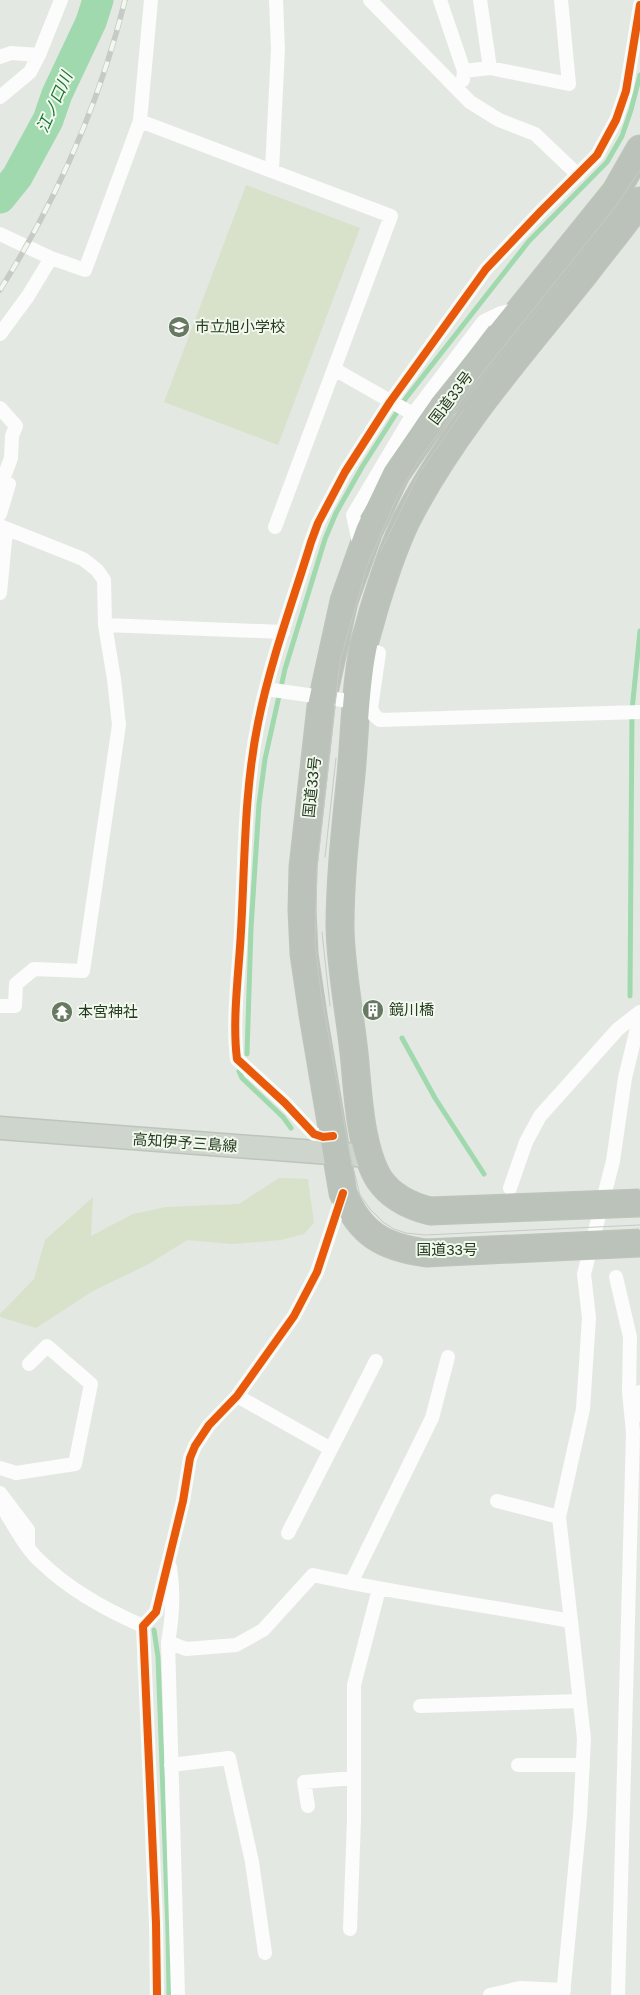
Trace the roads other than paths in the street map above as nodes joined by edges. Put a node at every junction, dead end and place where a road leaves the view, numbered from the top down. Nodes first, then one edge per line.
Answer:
1 (61, 0) edge
2 (151, 0) edge
3 (276, 0) edge
4 (370, 0) edge
5 (440, 0) edge
6 (480, 0) edge
7 (561, 0) edge
8 (640, 4) edge
9 (39, 55) junction
10 (0, 57) edge
11 (490, 68) junction
12 (464, 71) junction
13 (462, 93) junction
14 (0, 97) edge
15 (140, 120) junction
16 (640, 149) edge
17 (272, 170) junction
18 (578, 175) junction
19 (640, 201) edge
20 (0, 234) edge
21 (50, 258) junction
22 (521, 309) junction
23 (0, 334) edge
24 (334, 370) junction
25 (392, 403) junction
26 (0, 408) edge
27 (411, 413) junction
28 (1, 482) edge
29 (0, 514) edge
30 (275, 527) dead end
31 (3, 528) edge
32 (361, 552) junction
33 (0, 593) edge
34 (105, 625) junction
35 (283, 632) junction
36 (363, 648) junction
37 (276, 691) junction
38 (323, 697) junction
39 (356, 702) junction
40 (640, 712) edge
41 (0, 1006) edge
42 (640, 1012) edge
43 (640, 1016) edge
44 (0, 1128) edge
45 (335, 1145) junction
46 (369, 1156) junction
47 (510, 1188) dead end
48 (343, 1193) junction
49 (640, 1203) edge
50 (640, 1243) edge
51 (616, 1277) dead end
52 (448, 1357) dead end
53 (376, 1361) dead end
54 (30, 1364) dead end
55 (640, 1392) edge
56 (237, 1396) junction
57 (632, 1432) junction
58 (331, 1449) junction
59 (0, 1468) edge
60 (0, 1493) edge
61 (497, 1501) dead end
62 (0, 1503) edge
63 (559, 1517) junction
64 (288, 1533) dead end
65 (28, 1546) junction
66 (169, 1560) junction
67 (351, 1583) junction
68 (378, 1589) junction
69 (570, 1621) junction
70 (143, 1626) junction
71 (168, 1642) junction
72 (580, 1701) junction
73 (420, 1706) dead end
74 (172, 1765) junction
75 (518, 1765) dead end
76 (583, 1765) junction
77 (354, 1778) junction
78 (308, 1806) dead end
79 (350, 1929) dead end
80 (265, 1953) dead end
81 (520, 1992) edge
82 (564, 1992) edge
83 (157, 1995) edge
84 (178, 1995) edge
85 (490, 1995) edge
86 (618, 1995) edge

1 - 9 street
2 - 15 street
3 - 17 street
4 - 13 street
5 - 12 street
6 - 11 street
7 - 11 street
8 - 18 street
9 - 10 street
9 - 14 street
11 - 12 street
12 - 13 street
13 - 18 street
15 - 17 street
15 - 21 street
16 - 22 highway, 国道33号
17 - 24 street
18 - 25 street
19 - 36 highway, 国道33号
20 - 21 street
21 - 23 street
22 - 27 street
22 - 32 highway, 国道33号
24 - 25 street
24 - 30 street
25 - 27 street
25 - 35 street
26 - 28 street
27 - 32 street
28 - 29 street
31 - 33 street
31 - 34 street
32 - 38 highway, 国道33号
34 - 35 street
34 - 41 street
35 - 37 street
36 - 39 highway, 国道33号
36 - 40 street
37 - 38 street
37 - 45 street
38 - 39 street
38 - 45 highway, 国道33号
39 - 46 highway, 国道33号
42 - 47 street
43 - 63 street
44 - 45 main road, 高知伊予三島線
45 - 46 main road, 高知伊予三島線
45 - 48 highway, 国道33号
46 - 49 highway, 国道33号, bridge
48 - 50 highway, 国道33号, bridge
48 - 56 street
51 - 57 street
52 - 67 street
53 - 58 street
54 - 59 street
55 - 57 street
56 - 58 street
56 - 66 street
57 - 86 street
58 - 64 street
60 - 65 street
61 - 63 street
62 - 65 street
63 - 69 street
65 - 70 street
66 - 70 street
66 - 71 street
67 - 68 street
67 - 71 street
68 - 69 street
68 - 77 street
69 - 72 street
70 - 83 street
71 - 74 street
72 - 73 street
72 - 76 street
74 - 80 street
74 - 84 street
75 - 76 street
76 - 82 street
77 - 78 street
77 - 79 street
81 - 82 street
81 - 85 street

